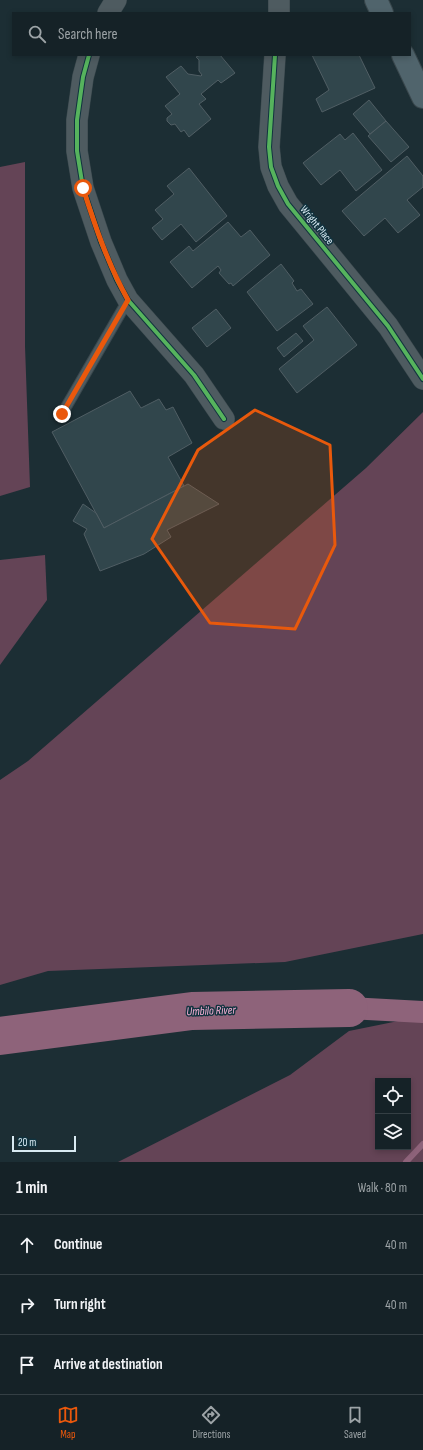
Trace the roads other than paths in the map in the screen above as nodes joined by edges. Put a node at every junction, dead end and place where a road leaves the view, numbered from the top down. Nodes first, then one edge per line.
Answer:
1 (116, 0) edge
2 (279, 0) edge
3 (376, 0) edge
4 (109, 12) edge
5 (279, 12) edge
6 (382, 12) edge
7 (89, 56) edge
8 (274, 56) edge
9 (403, 56) edge
10 (423, 97) edge
11 (128, 300) junction
12 (423, 379) edge
13 (62, 414) dead end
14 (224, 419) dead end

1 - 4 street
2 - 5 street
3 - 6 highway
7 - 11 street
8 - 12 street, Wright Place
9 - 10 highway
11 - 13 lane
11 - 14 street

